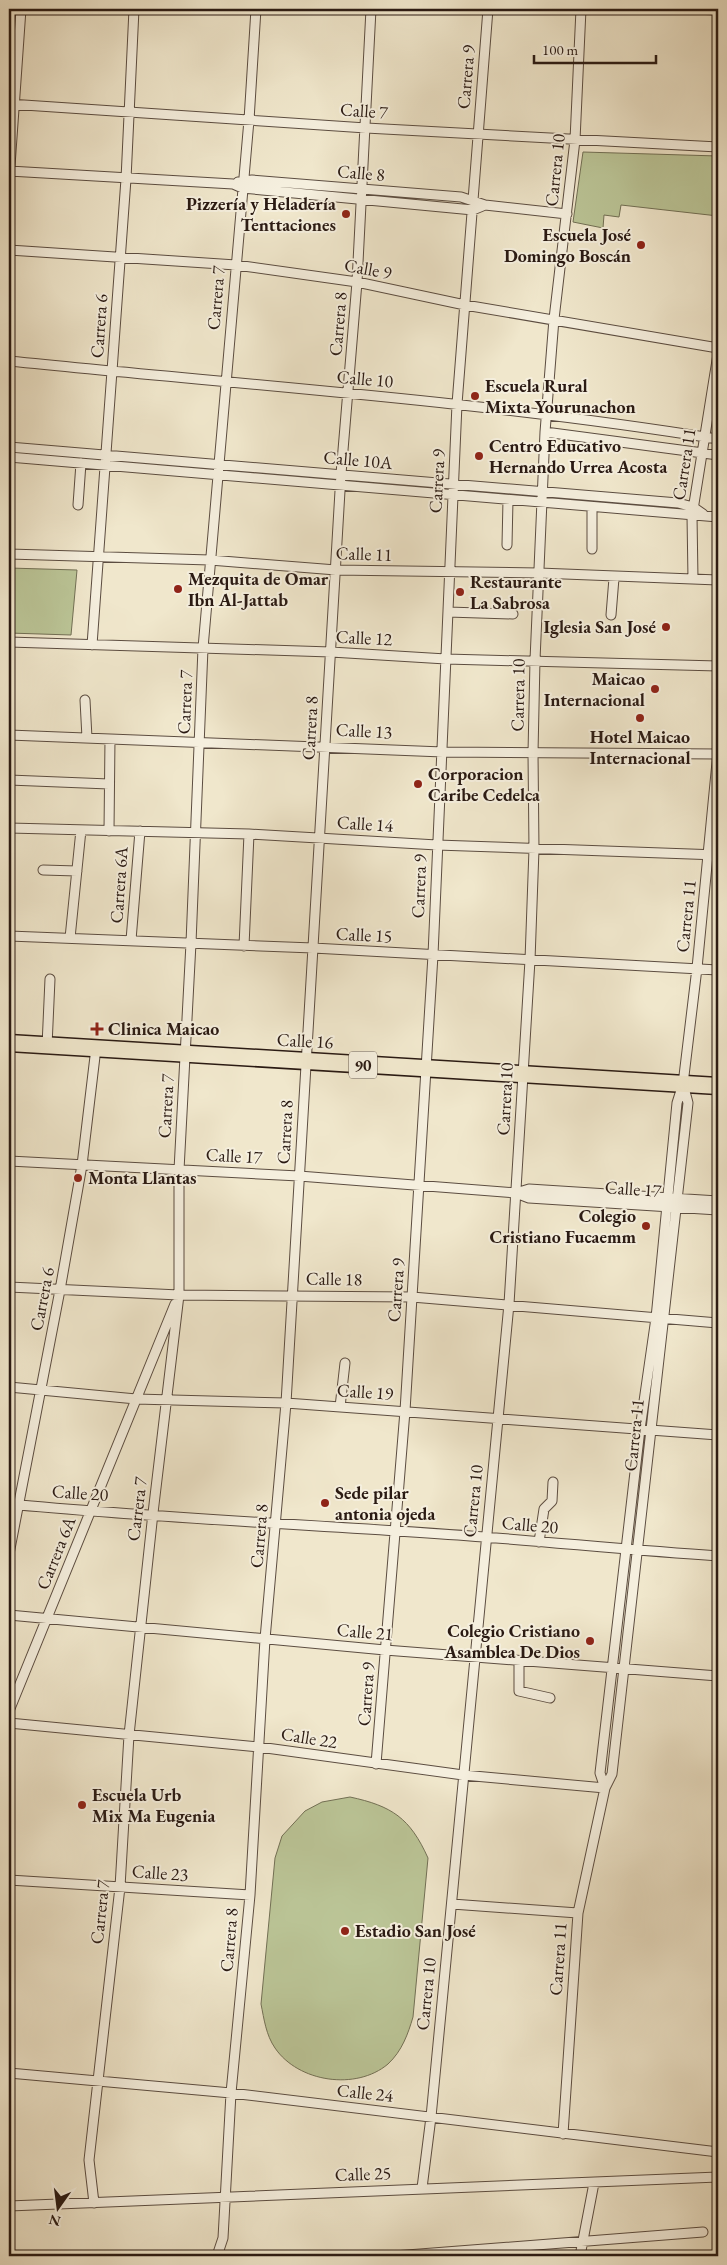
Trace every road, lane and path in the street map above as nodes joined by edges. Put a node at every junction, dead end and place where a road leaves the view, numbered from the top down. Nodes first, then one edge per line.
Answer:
1 (20, 9) edge
2 (134, 9) edge
3 (256, 9) edge
4 (371, 9) edge
5 (488, 9) edge
6 (582, 9) edge
7 (694, 9) edge
8 (718, 10) edge
9 (11, 104) edge
10 (130, 112) junction
11 (249, 120) junction
12 (366, 128) junction
13 (477, 134) junction
14 (575, 140) junction
15 (718, 147) edge
16 (9, 171) edge
17 (126, 179) junction
18 (9, 180) edge
19 (240, 184) junction
20 (361, 194) junction
21 (473, 205) junction
22 (567, 214) junction
23 (9, 250) edge
24 (120, 257) junction
25 (236, 265) junction
26 (357, 282) junction
27 (465, 305) junction
28 (554, 318) junction
29 (718, 348) edge
30 (718, 354) edge
31 (9, 361) edge
32 (112, 372) junction
33 (224, 383) junction
34 (348, 394) junction
35 (457, 404) junction
36 (546, 414) junction
37 (544, 432) junction
38 (704, 436) junction
39 (718, 439) edge
40 (9, 447) edge
41 (701, 453) junction
42 (718, 455) edge
43 (9, 457) edge
44 (106, 461) junction
45 (81, 463) junction
46 (217, 469) junction
47 (341, 474) junction
48 (452, 484) junction
49 (340, 486) junction
50 (541, 491) junction
51 (451, 495) junction
52 (508, 500) junction
53 (541, 503) junction
54 (78, 505) dead end
55 (592, 507) junction
56 (692, 512) junction
57 (718, 517) edge
58 (506, 545) dead end
59 (592, 548) dead end
60 (9, 554) edge
61 (98, 557) junction
62 (210, 560) junction
63 (336, 570) junction
64 (451, 573) junction
65 (539, 573) junction
66 (614, 578) junction
67 (693, 579) junction
68 (718, 580) edge
69 (448, 612) junction
70 (513, 614) dead end
71 (611, 615) dead end
72 (9, 642) edge
73 (92, 644) junction
74 (203, 648) junction
75 (331, 652) junction
76 (446, 659) junction
77 (534, 660) junction
78 (718, 666) edge
79 (85, 700) dead end
80 (9, 735) edge
81 (87, 738) junction
82 (110, 739) junction
83 (199, 742) junction
84 (326, 746) junction
85 (443, 752) junction
86 (533, 753) junction
87 (718, 754) edge
88 (9, 780) edge
89 (109, 784) junction
90 (9, 828) edge
91 (81, 830) junction
92 (109, 831) junction
93 (140, 831) junction
94 (196, 833) junction
95 (249, 834) junction
96 (319, 837) junction
97 (437, 845) junction
98 (534, 849) junction
99 (708, 855) junction
100 (718, 855) edge
101 (43, 870) dead end
102 (77, 871) junction
103 (9, 936) edge
104 (70, 938) junction
105 (132, 940) junction
106 (191, 943) junction
107 (244, 946) junction
108 (313, 948) junction
109 (433, 955) junction
110 (530, 960) junction
111 (697, 968) junction
112 (718, 970) edge
113 (50, 979) dead end
114 (9, 1043) edge
115 (47, 1046) junction
116 (96, 1048) junction
117 (185, 1054) junction
118 (306, 1061) junction
119 (426, 1068) junction
120 (523, 1074) junction
121 (683, 1084) junction
122 (718, 1086) edge
123 (9, 1160) edge
124 (82, 1165) junction
125 (179, 1170) junction
126 (299, 1176) junction
127 (419, 1186) junction
128 (516, 1193) junction
129 (672, 1198) junction
130 (718, 1200) edge
131 (672, 1208) junction
132 (718, 1210) edge
133 (9, 1287) edge
134 (60, 1290) junction
135 (179, 1295) junction
136 (292, 1295) junction
137 (412, 1297) junction
138 (509, 1304) junction
139 (660, 1319) junction
140 (718, 1324) edge
141 (345, 1363) dead end
142 (9, 1387) edge
143 (40, 1389) junction
144 (136, 1399) junction
145 (168, 1399) junction
146 (286, 1404) junction
147 (340, 1407) junction
148 (405, 1412) junction
149 (498, 1418) junction
150 (640, 1428) junction
151 (651, 1430) junction
152 (718, 1436) edge
153 (553, 1482) dead end
154 (13, 1504) edge
155 (91, 1510) junction
156 (153, 1514) junction
157 (276, 1525) junction
158 (394, 1531) junction
159 (485, 1537) junction
160 (539, 1542) junction
161 (626, 1550) junction
162 (637, 1551) junction
163 (9, 1554) edge
164 (718, 1556) edge
165 (9, 1615) edge
166 (47, 1618) junction
167 (141, 1627) junction
168 (265, 1639) junction
169 (385, 1650) junction
170 (474, 1657) junction
171 (519, 1661) junction
172 (612, 1668) junction
173 (624, 1669) junction
174 (718, 1676) edge
175 (550, 1698) dead end
176 (9, 1711) edge
177 (9, 1722) edge
178 (130, 1735) junction
179 (260, 1747) junction
180 (376, 1764) junction
181 (463, 1775) junction
182 (605, 1788) junction
183 (9, 1880) edge
184 (120, 1887) junction
185 (250, 1895) junction
186 (452, 1904) junction
187 (578, 1913) junction
188 (9, 2073) edge
189 (98, 2080) junction
190 (231, 2093) junction
191 (432, 2116) junction
192 (563, 2134) junction
193 (718, 2152) edge
194 (718, 2177) edge
195 (594, 2182) junction
196 (422, 2188) junction
197 (225, 2196) junction
198 (94, 2204) junction
199 (9, 2206) edge
200 (703, 2232) dead end
201 (583, 2242) junction
202 (217, 2256) edge
203 (394, 2256) edge
204 (580, 2256) edge

1 - 9 street
2 - 10 street, Carrera 6
3 - 11 street, Carrera 7
4 - 12 street, Carrera 8
5 - 13 street, Carrera 9
6 - 14 street, Carrera 10
7 - 8 street
9 - 10 street, Calle 7
9 - 16 street
10 - 11 street, Calle 7
10 - 17 street, Carrera 6
11 - 12 street, Calle 7
11 - 19 street, Carrera 7
12 - 13 street, Calle 7
12 - 20 street, Carrera 8
13 - 14 street, Calle 7
13 - 21 street, Carrera 9
14 - 15 street, Calle 7
14 - 22 street, Carrera 10
16 - 17 street, Calle 8
16 - 18 street
17 - 19 street, Calle 8
17 - 24 street, Carrera 6
19 - 20 street, Calle 8
19 - 25 street, Carrera 7
20 - 21 street, Calle 8
20 - 26 street, Carrera 8
21 - 22 street, Calle 8
21 - 27 street, Carrera 9
22 - 28 street, Carrera 10
23 - 24 street, Calle 9
24 - 25 street, Calle 9
24 - 32 street, Carrera 6
25 - 26 street, Calle 9
25 - 33 street, Carrera 7
26 - 27 street, Calle 9
26 - 34 street, Carrera 8
27 - 28 street, Calle 9
27 - 35 street, Carrera 9
28 - 29 street, Calle 9
28 - 36 street, Carrera 10
30 - 38 street, Carrera 11
31 - 32 street, Calle 10
32 - 33 street, Calle 10
32 - 44 street, Carrera 6
33 - 34 street, Calle 10
33 - 46 street, Carrera 7
34 - 35 street, Calle 10
34 - 47 street, Carrera 8
35 - 36 street, Calle 10
35 - 48 street, Carrera 9
36 - 37 street, Carrera 10
36 - 38 street, Calle 10
37 - 41 street
37 - 50 street, Carrera 10
38 - 39 street, Calle 10
38 - 41 street, Carrera 11
40 - 44 street, Calle 10A
41 - 42 street
41 - 56 street, Carrera 11
43 - 45 street, Calle 10A
44 - 45 street, Calle 10A
44 - 46 street, Calle 10A
44 - 61 street, Carrera 6
45 - 54 street
46 - 47 street, Calle 10A
46 - 49 street, Calle 10A
46 - 62 street, Carrera 7
47 - 48 street, Calle 10A
47 - 49 street, Carrera 8
48 - 50 street, Calle 10A
48 - 51 street, Carrera 9
49 - 51 street, Calle 10A
49 - 63 street, Carrera 8
50 - 53 street, Carrera 10
50 - 56 street, Calle 10A
51 - 52 street, Calle 10A
51 - 64 street, Carrera 9
52 - 53 street, Calle 10A
52 - 58 street
53 - 55 street, Calle 10A
53 - 65 street, Carrera 10
55 - 56 street, Calle 10A
55 - 59 street
56 - 57 street, Calle 10A
56 - 67 street, Carrera 11
60 - 61 street, Calle 11
61 - 62 street, Calle 11
61 - 73 street, Carrera 6
62 - 63 street, Calle 11
62 - 74 street, Carrera 7
63 - 64 street, Calle 11
63 - 75 street, Carrera 8
64 - 65 street, Calle 11
64 - 69 street, Carrera 9
65 - 66 street, Calle 11
65 - 77 street, Carrera 10
66 - 67 street, Calle 11
66 - 71 street
67 - 68 street, Calle 11
69 - 70 street
69 - 76 street, Carrera 9
72 - 73 street, Calle 12
73 - 74 street, Calle 12
74 - 75 street, Calle 12
74 - 83 street, Carrera 7
75 - 76 street, Calle 12
75 - 84 street, Carrera 8
76 - 77 street, Calle 12
76 - 85 street, Carrera 9
77 - 78 street, Calle 12
77 - 86 street, Carrera 10
79 - 81 street
80 - 81 street, Calle 13
81 - 82 street, Calle 13
82 - 83 street, Calle 13
82 - 89 street
83 - 84 street, Calle 13
83 - 94 street, Carrera 7
84 - 85 street, Calle 13
84 - 96 street, Carrera 8
85 - 86 street, Calle 13
85 - 97 street, Carrera 9
86 - 87 street, Calle 13
86 - 98 street, Carrera 10
87 - 99 street, Carrera 11
88 - 89 street
89 - 92 street
90 - 91 street, Calle 14
91 - 92 street, Calle 14
91 - 102 street
92 - 93 street, Calle 14
93 - 94 street, Calle 14
93 - 105 street, Carrera 6A
94 - 95 street, Calle 14
94 - 106 street, Carrera 7
95 - 96 street, Calle 14
95 - 107 street
96 - 97 street, Calle 14
96 - 108 street, Carrera 8
97 - 98 street, Calle 14
97 - 109 street, Carrera 9
98 - 99 street, Calle 14
98 - 110 street, Carrera 10
99 - 100 street, Calle 14
99 - 111 street, Carrera 11
101 - 102 street
102 - 104 street
103 - 104 street, Calle 15
104 - 105 street, Calle 15
105 - 106 street, Calle 15
106 - 107 street, Calle 15
106 - 117 street, Carrera 7
107 - 108 street, Calle 15
108 - 109 street, Calle 15
108 - 118 street, Carrera 8
109 - 110 street, Calle 15
109 - 119 street, Carrera 9
110 - 111 street, Calle 15
110 - 120 street, Carrera 10
111 - 112 street, Calle 15
111 - 121 street, Carrera 11
113 - 115 street
114 - 115 highway, Calle 16 / 90
115 - 116 highway, Calle 16 / 90
116 - 117 highway, Calle 16 / 90
116 - 124 street, Carrera 6
117 - 118 highway, Calle 16 / 90
117 - 125 street, Carrera 7
118 - 119 highway, Calle 16 / 90
118 - 126 street, Carrera 8
119 - 120 highway, Calle 16 / 90
119 - 127 street, Carrera 9
120 - 121 highway, Calle 16 / 90
120 - 128 street, Carrera 10
121 - 122 highway, Calle 16 / 90
121 - 129 street, Carrera 11
123 - 124 street, Calle 17
124 - 125 street, Calle 17
124 - 134 street, Carrera 6
125 - 126 street, Calle 17
125 - 135 street, Carrera 7
126 - 127 street, Calle 17
126 - 136 street, Carrera 8
127 - 128 street, Calle 17
127 - 137 street, Carrera 9
128 - 129 street, Calle 17
128 - 131 street, Calle 17
128 - 138 street, Carrera 10
129 - 130 street, Calle 17
129 - 131 street, Carrera 11
131 - 132 street, Calle 17
131 - 139 street, Carrera 11
133 - 134 street, Calle 18
134 - 135 street, Calle 18
134 - 143 street, Carrera 6
135 - 136 street, Calle 18
135 - 144 street, Carrera 6A
135 - 145 street, Carrera 7
136 - 137 street, Calle 18
136 - 146 street, Carrera 8
137 - 138 street, Calle 18
137 - 148 street, Carrera 9
138 - 139 street, Calle 18
138 - 149 street, Carrera 10
139 - 140 street, Calle 18
139 - 150 street, Carrera 11
139 - 151 street, Carrera 11
141 - 147 street
142 - 143 street, Calle 19
143 - 144 street, Calle 19
143 - 154 street, Carrera 6
144 - 145 street, Calle 19
144 - 155 street, Carrera 6A
145 - 146 street, Calle 19
145 - 156 street, Carrera 7
146 - 147 street, Calle 19
146 - 157 street, Carrera 8
147 - 148 street, Calle 19
148 - 149 street, Calle 19
148 - 158 street, Carrera 9
149 - 150 street, Calle 19
149 - 159 street, Carrera 10
150 - 151 street, Calle 19
150 - 161 street, Carrera 11
151 - 152 street, Calle 19
151 - 162 street, Carrera 11
153 - 160 street
154 - 155 street, Calle 20
154 - 163 street, Carrera 6
155 - 156 street, Calle 20
155 - 166 street, Carrera 6A
156 - 157 street, Calle 20
156 - 167 street, Carrera 7
157 - 158 street, Calle 20
157 - 168 street, Carrera 8
158 - 159 street, Calle 20
158 - 169 street, Carrera 9
159 - 160 street, Calle 20
159 - 170 street, Carrera 10
160 - 161 street, Calle 20
161 - 162 street, Calle 20
161 - 172 street, Carrera 11
162 - 164 street, Calle 20
162 - 173 street, Carrera 11
165 - 166 street, Calle 21
166 - 167 street, Calle 21
166 - 176 street, Carrera 6A
167 - 168 street, Calle 21
167 - 178 street, Carrera 7
168 - 169 street, Calle 21
168 - 179 street, Carrera 8
169 - 170 street, Calle 21
169 - 180 street, Carrera 9
170 - 171 street, Calle 21
170 - 181 street, Carrera 10
171 - 172 street, Calle 21
171 - 175 street
172 - 173 street, Calle 21
172 - 182 street, Carrera 11
173 - 174 street, Calle 21
173 - 182 street, Carrera 11
177 - 178 street, Calle 22
178 - 179 street, Calle 22
178 - 184 street, Carrera 7
179 - 180 street, Calle 22
179 - 185 street, Carrera 8
180 - 181 street, Calle 22
181 - 182 street, Calle 22
181 - 186 street, Carrera 10
182 - 187 street, Carrera 11
183 - 184 street, Calle 23
184 - 185 street, Calle 23
184 - 189 street, Carrera 7
185 - 190 street, Carrera 8
186 - 187 street
186 - 191 street, Carrera 10
187 - 192 street, Carrera 11
188 - 189 street, Calle 24
189 - 190 street, Calle 24
189 - 198 street, Carrera 7
190 - 191 street, Calle 24
190 - 197 street, Carrera 8
191 - 192 street, Calle 24
191 - 196 street, Carrera 10
192 - 193 street, Calle 24
194 - 195 street, Calle 25
195 - 196 street, Calle 25
195 - 201 street
196 - 197 street, Calle 25
197 - 198 street, Calle 25
197 - 202 street, Carrera 8
198 - 199 street, Calle 25
200 - 201 street
201 - 203 street
201 - 204 street

